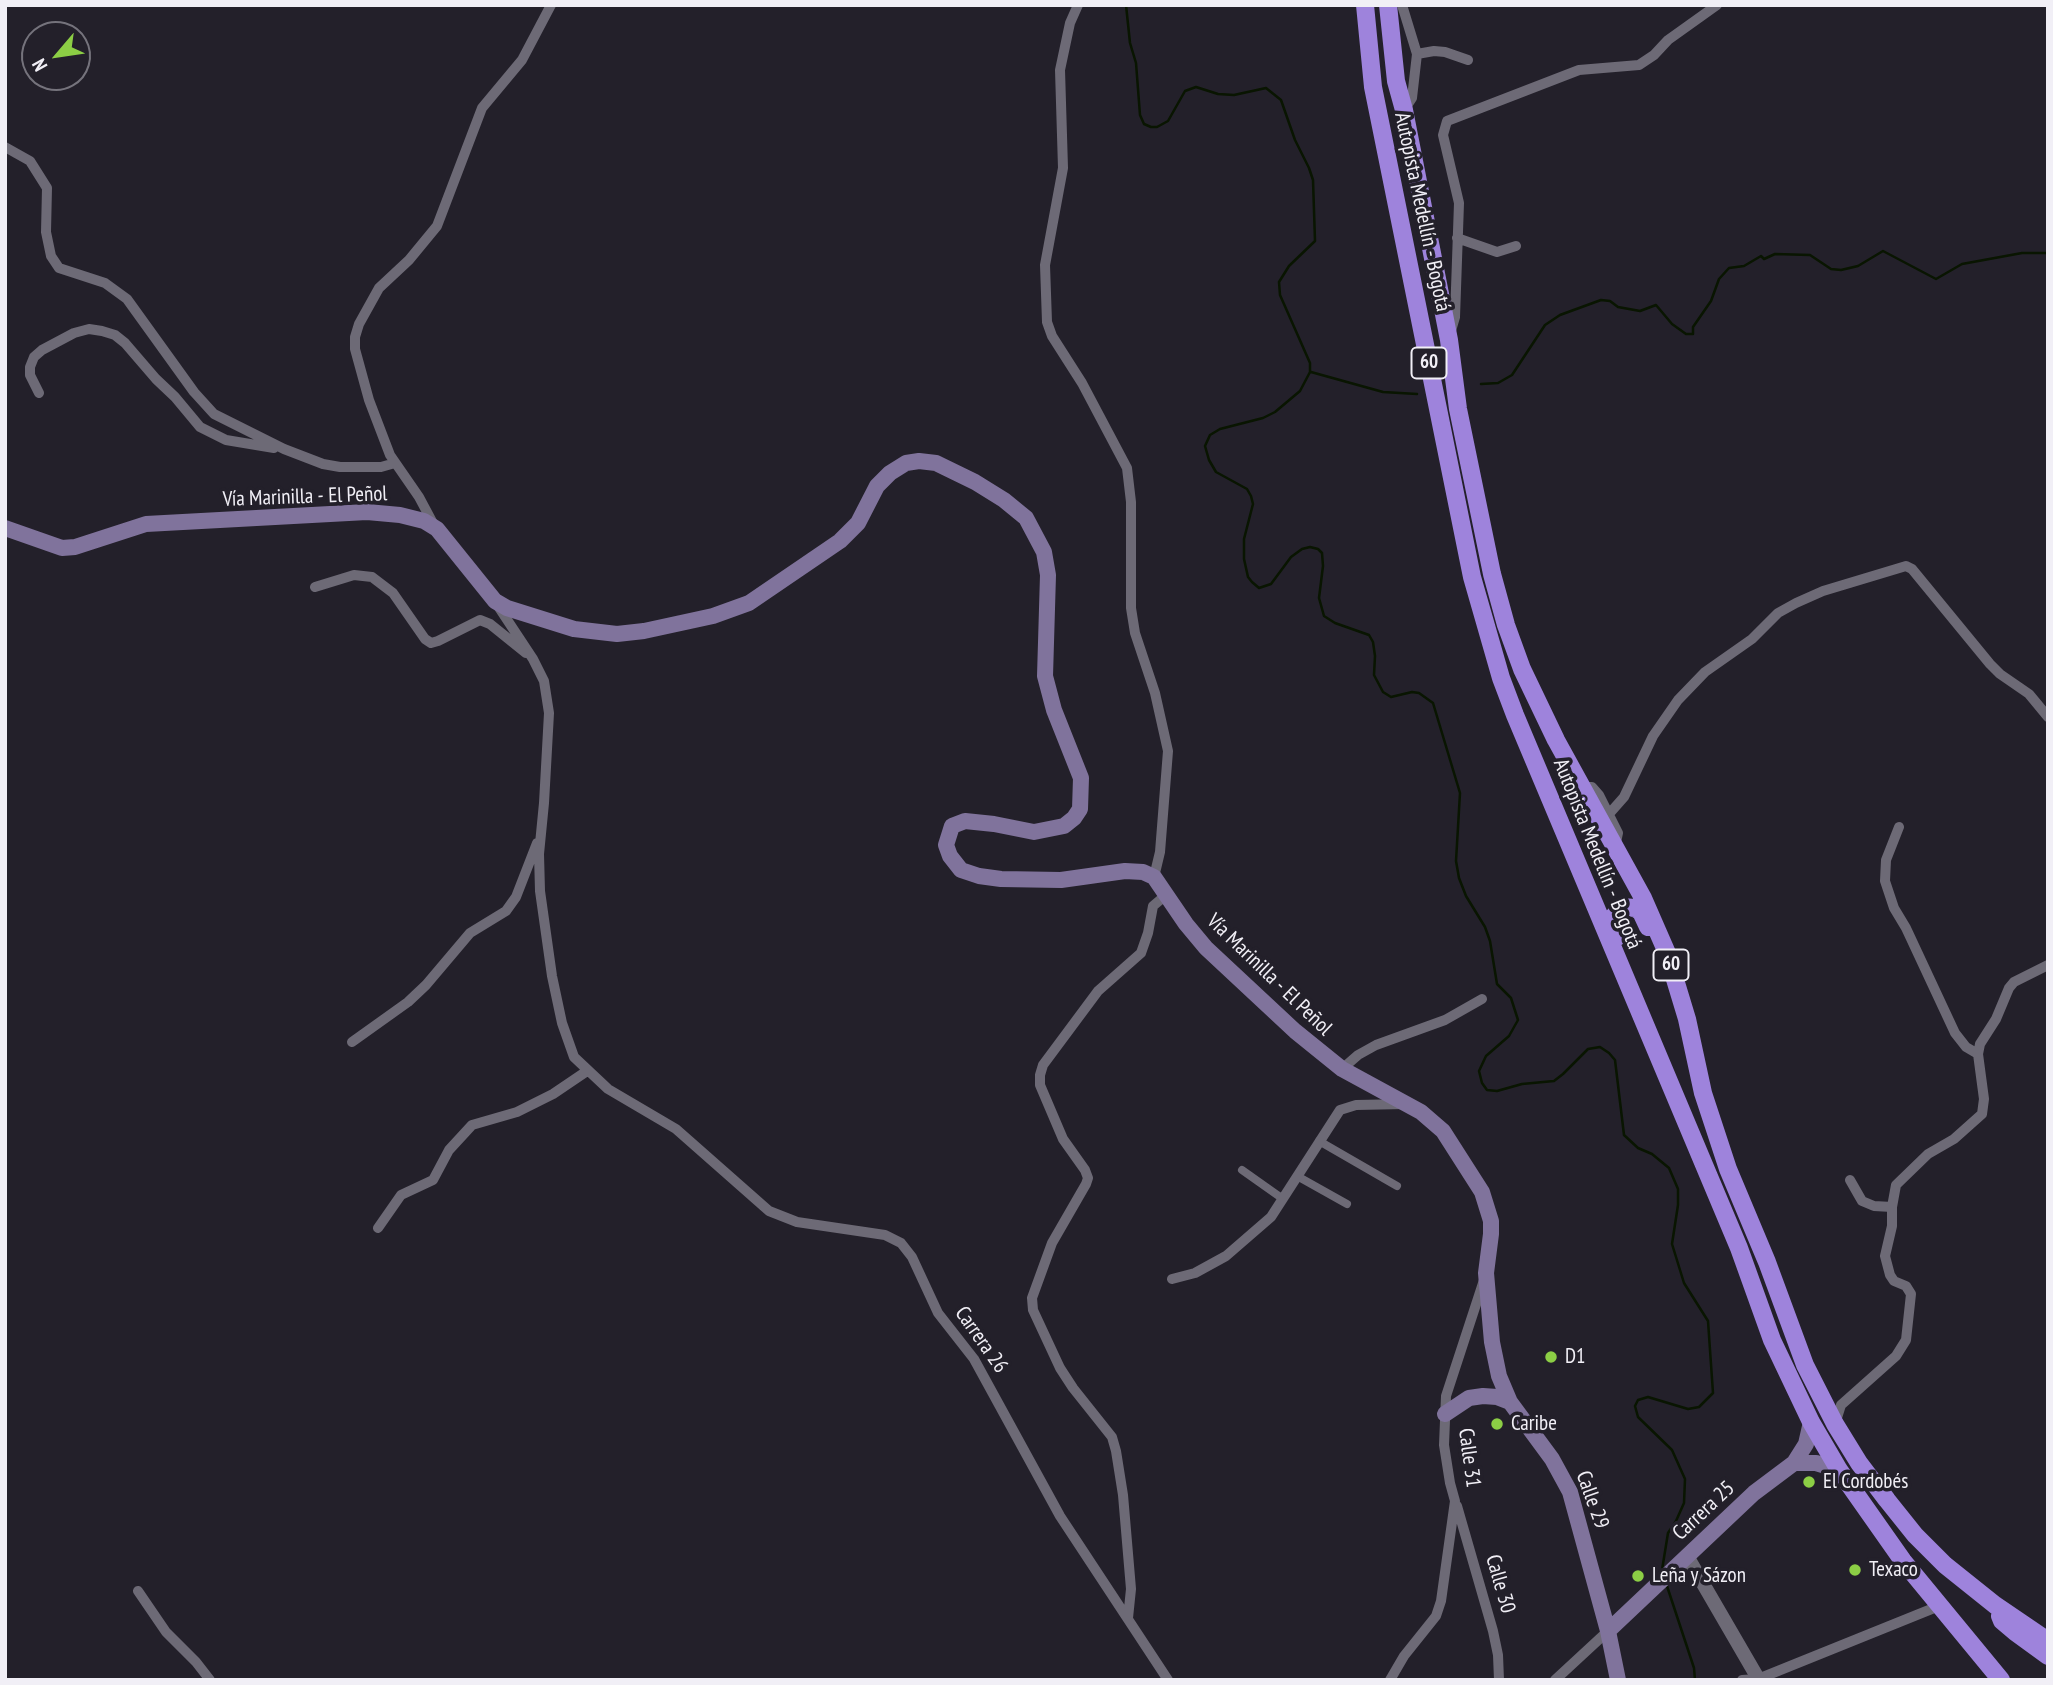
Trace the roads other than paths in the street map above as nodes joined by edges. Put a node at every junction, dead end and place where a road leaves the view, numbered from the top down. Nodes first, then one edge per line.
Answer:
1 (551, 5) edge
2 (1078, 5) edge
3 (1365, 5) edge
4 (1388, 5) edge
5 (1402, 5) edge
6 (1717, 5) edge
7 (1417, 54) junction
8 (1468, 60) dead end
9 (1404, 110) junction
10 (5, 146) edge
11 (1457, 238) junction
12 (1517, 246) dead end
13 (1449, 340) junction
14 (39, 393) dead end
15 (284, 449) junction
16 (395, 463) junction
17 (5, 528) edge
18 (437, 529) junction
19 (315, 587) dead end
20 (495, 601) junction
21 (533, 659) junction
22 (2048, 718) edge
23 (1583, 787) junction
24 (1609, 814) junction
25 (1899, 827) dead end
26 (541, 831) junction
27 (1615, 847) junction
28 (1154, 877) junction
29 (1166, 895) junction
30 (2048, 965) edge
31 (1482, 999) dead end
32 (1635, 1006) junction
33 (1687, 1019) junction
34 (352, 1042) dead end
35 (1978, 1054) junction
36 (1342, 1069) junction
37 (587, 1071) junction
38 (1407, 1104) junction
39 (1319, 1140) junction
40 (1242, 1170) dead end
41 (1297, 1176) junction
42 (1850, 1180) dead end
43 (1397, 1186) dead end
44 (1283, 1199) junction
45 (1347, 1204) dead end
46 (1892, 1207) junction
47 (378, 1228) dead end
48 (1486, 1273) junction
49 (1172, 1279) dead end
50 (1510, 1402) junction
51 (1445, 1414) junction
52 (1811, 1422) junction
53 (1835, 1424) junction
54 (1794, 1462) junction
55 (1839, 1470) junction
56 (1455, 1501) junction
57 (1687, 1556) junction
58 (138, 1591) dead end
59 (1995, 1605) junction
60 (1939, 1606) junction
61 (1128, 1618) junction
62 (1608, 1631) junction
63 (2048, 1641) edge
64 (2048, 1656) edge
65 (1995, 1673) edge
66 (1758, 1679) edge
67 (210, 1680) edge
68 (1168, 1680) edge
69 (1390, 1680) edge
70 (1499, 1680) edge
71 (1555, 1680) edge
72 (1618, 1680) edge
73 (1742, 1680) edge
74 (2011, 1680) edge

1 - 16 street
2 - 28 street
3 - 32 highway, Autopista Medellín - Bogotá / 60
4 - 9 highway, Autopista Medellín - Bogotá / 60
5 - 7 street
6 - 11 street
7 - 8 street
7 - 9 street
9 - 13 highway, Autopista Medellín - Bogotá / 60
10 - 15 street
11 - 12 street
11 - 13 street
13 - 23 highway, Autopista Medellín - Bogotá / 60
14 - 15 street
15 - 16 street
16 - 18 street
17 - 18 main road, Vía Marinilla - El Peñol
18 - 20 main road
19 - 21 street
20 - 21 street, Carrera 26
20 - 28 main road
21 - 26 street, Carrera 26
22 - 24 street
23 - 24 street
23 - 27 highway, Autopista Medellín - Bogotá / 60
24 - 27 street
25 - 35 street
26 - 34 street
26 - 37 street, Carrera 26
27 - 33 highway, Autopista Medellín - Bogotá / 60
28 - 29 main road, Vía Marinilla - El Peñol
29 - 36 main road, Vía Marinilla - El Peñol
29 - 61 street
30 - 35 street
31 - 36 street
32 - 33 highway
32 - 52 highway, Autopista Medellín - Bogotá / 60
33 - 53 highway, Autopista Medellín - Bogotá / 60
35 - 46 street
36 - 38 main road, Vía Marinilla - El Peñol
37 - 47 street
37 - 61 street, Carrera 26
38 - 39 street
38 - 48 main road, Vía Marinilla - El Peñol
39 - 41 street
39 - 43 street
40 - 44 street
41 - 44 street
41 - 45 street
42 - 46 street
44 - 49 street
46 - 53 street
48 - 50 main road, Calle 29
48 - 51 street, Calle 31
50 - 51 main road
50 - 62 main road, Calle 29
51 - 56 street, Calle 31
52 - 54 main road, Carrera 25
52 - 55 highway, Autopista Medellín - Bogotá / 60
53 - 59 highway, Autopista Medellín - Bogotá / 60
54 - 55 main road
54 - 57 main road, Carrera 25
55 - 60 highway, Autopista Medellín - Bogotá / 60
56 - 69 street, Calle 31
56 - 70 street, Calle 30
57 - 62 main road, Carrera 25
57 - 66 street
58 - 67 street
59 - 63 highway, Autopista Medellín - Bogotá / 60
59 - 64 highway
60 - 65 highway, Autopista Medellín - Bogotá / 60
60 - 66 street
61 - 68 street, Carrera 26
62 - 71 street, Carrera 25
62 - 72 main road, Calle 29
65 - 74 highway
66 - 73 street

